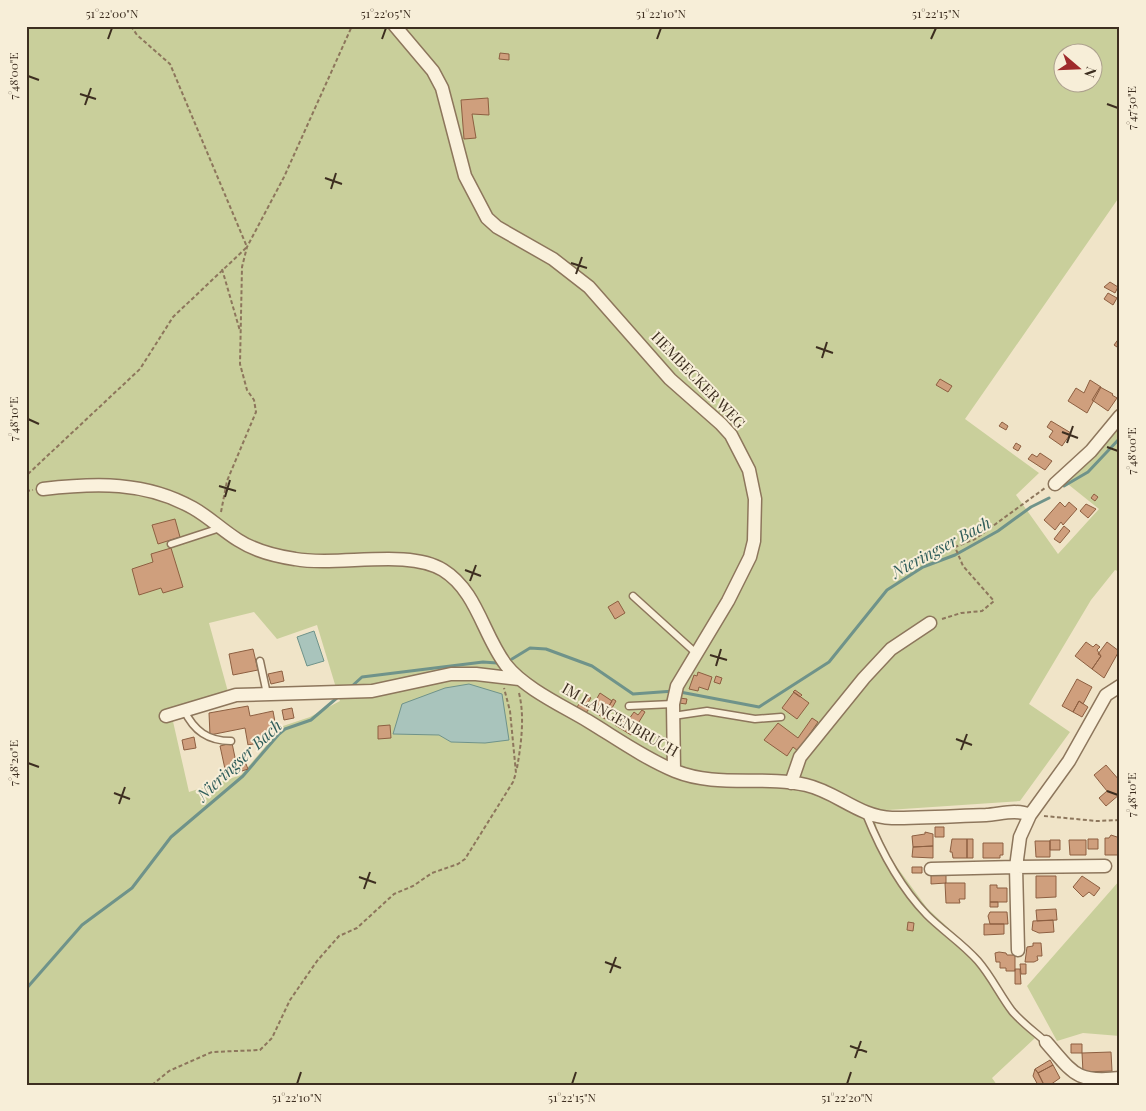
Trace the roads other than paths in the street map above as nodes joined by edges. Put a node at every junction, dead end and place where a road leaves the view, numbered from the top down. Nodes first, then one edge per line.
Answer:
1 (395, 26) edge
2 (1120, 416) edge
3 (1055, 484) road end
4 (42, 489) dead end
5 (220, 527) junction
6 (171, 544) dead end
7 (632, 596) dead end
8 (930, 623) road end
9 (697, 654) junction
10 (260, 661) dead end
11 (518, 683) junction
12 (1120, 686) edge
13 (268, 694) junction
14 (674, 701) junction
15 (629, 706) dead end
16 (184, 710) junction
17 (166, 716) dead end
18 (781, 717) dead end
19 (231, 741) dead end
20 (674, 770) junction
21 (791, 782) junction
22 (866, 814) junction
23 (1030, 815) junction
24 (1105, 866) dead end
25 (1016, 867) junction
26 (931, 869) dead end
27 (1018, 950) dead end
28 (1046, 1042) joint
29 (1120, 1078) edge

1 - 9 street, HEMBECKER WEG
2 - 3 street
4 - 5 street, IM LANGENBRUCH
5 - 6 lane
5 - 11 street, IM LANGENBRUCH
7 - 9 lane
8 - 21 street
9 - 14 street, HEMBECKER WEG
10 - 13 lane
11 - 13 street, IM LANGENBRUCH
11 - 20 street, IM LANGENBRUCH
12 - 23 street
13 - 16 street, IM LANGENBRUCH
14 - 15 lane
14 - 18 lane
14 - 20 street
16 - 17 street, IM LANGENBRUCH
16 - 19 lane
20 - 21 street, IM LANGENBRUCH
21 - 22 street, IM LANGENBRUCH
22 - 23 street, IM LANGENBRUCH
22 - 28 lane
23 - 25 street
24 - 25 street
25 - 26 street
25 - 27 street
28 - 29 street

